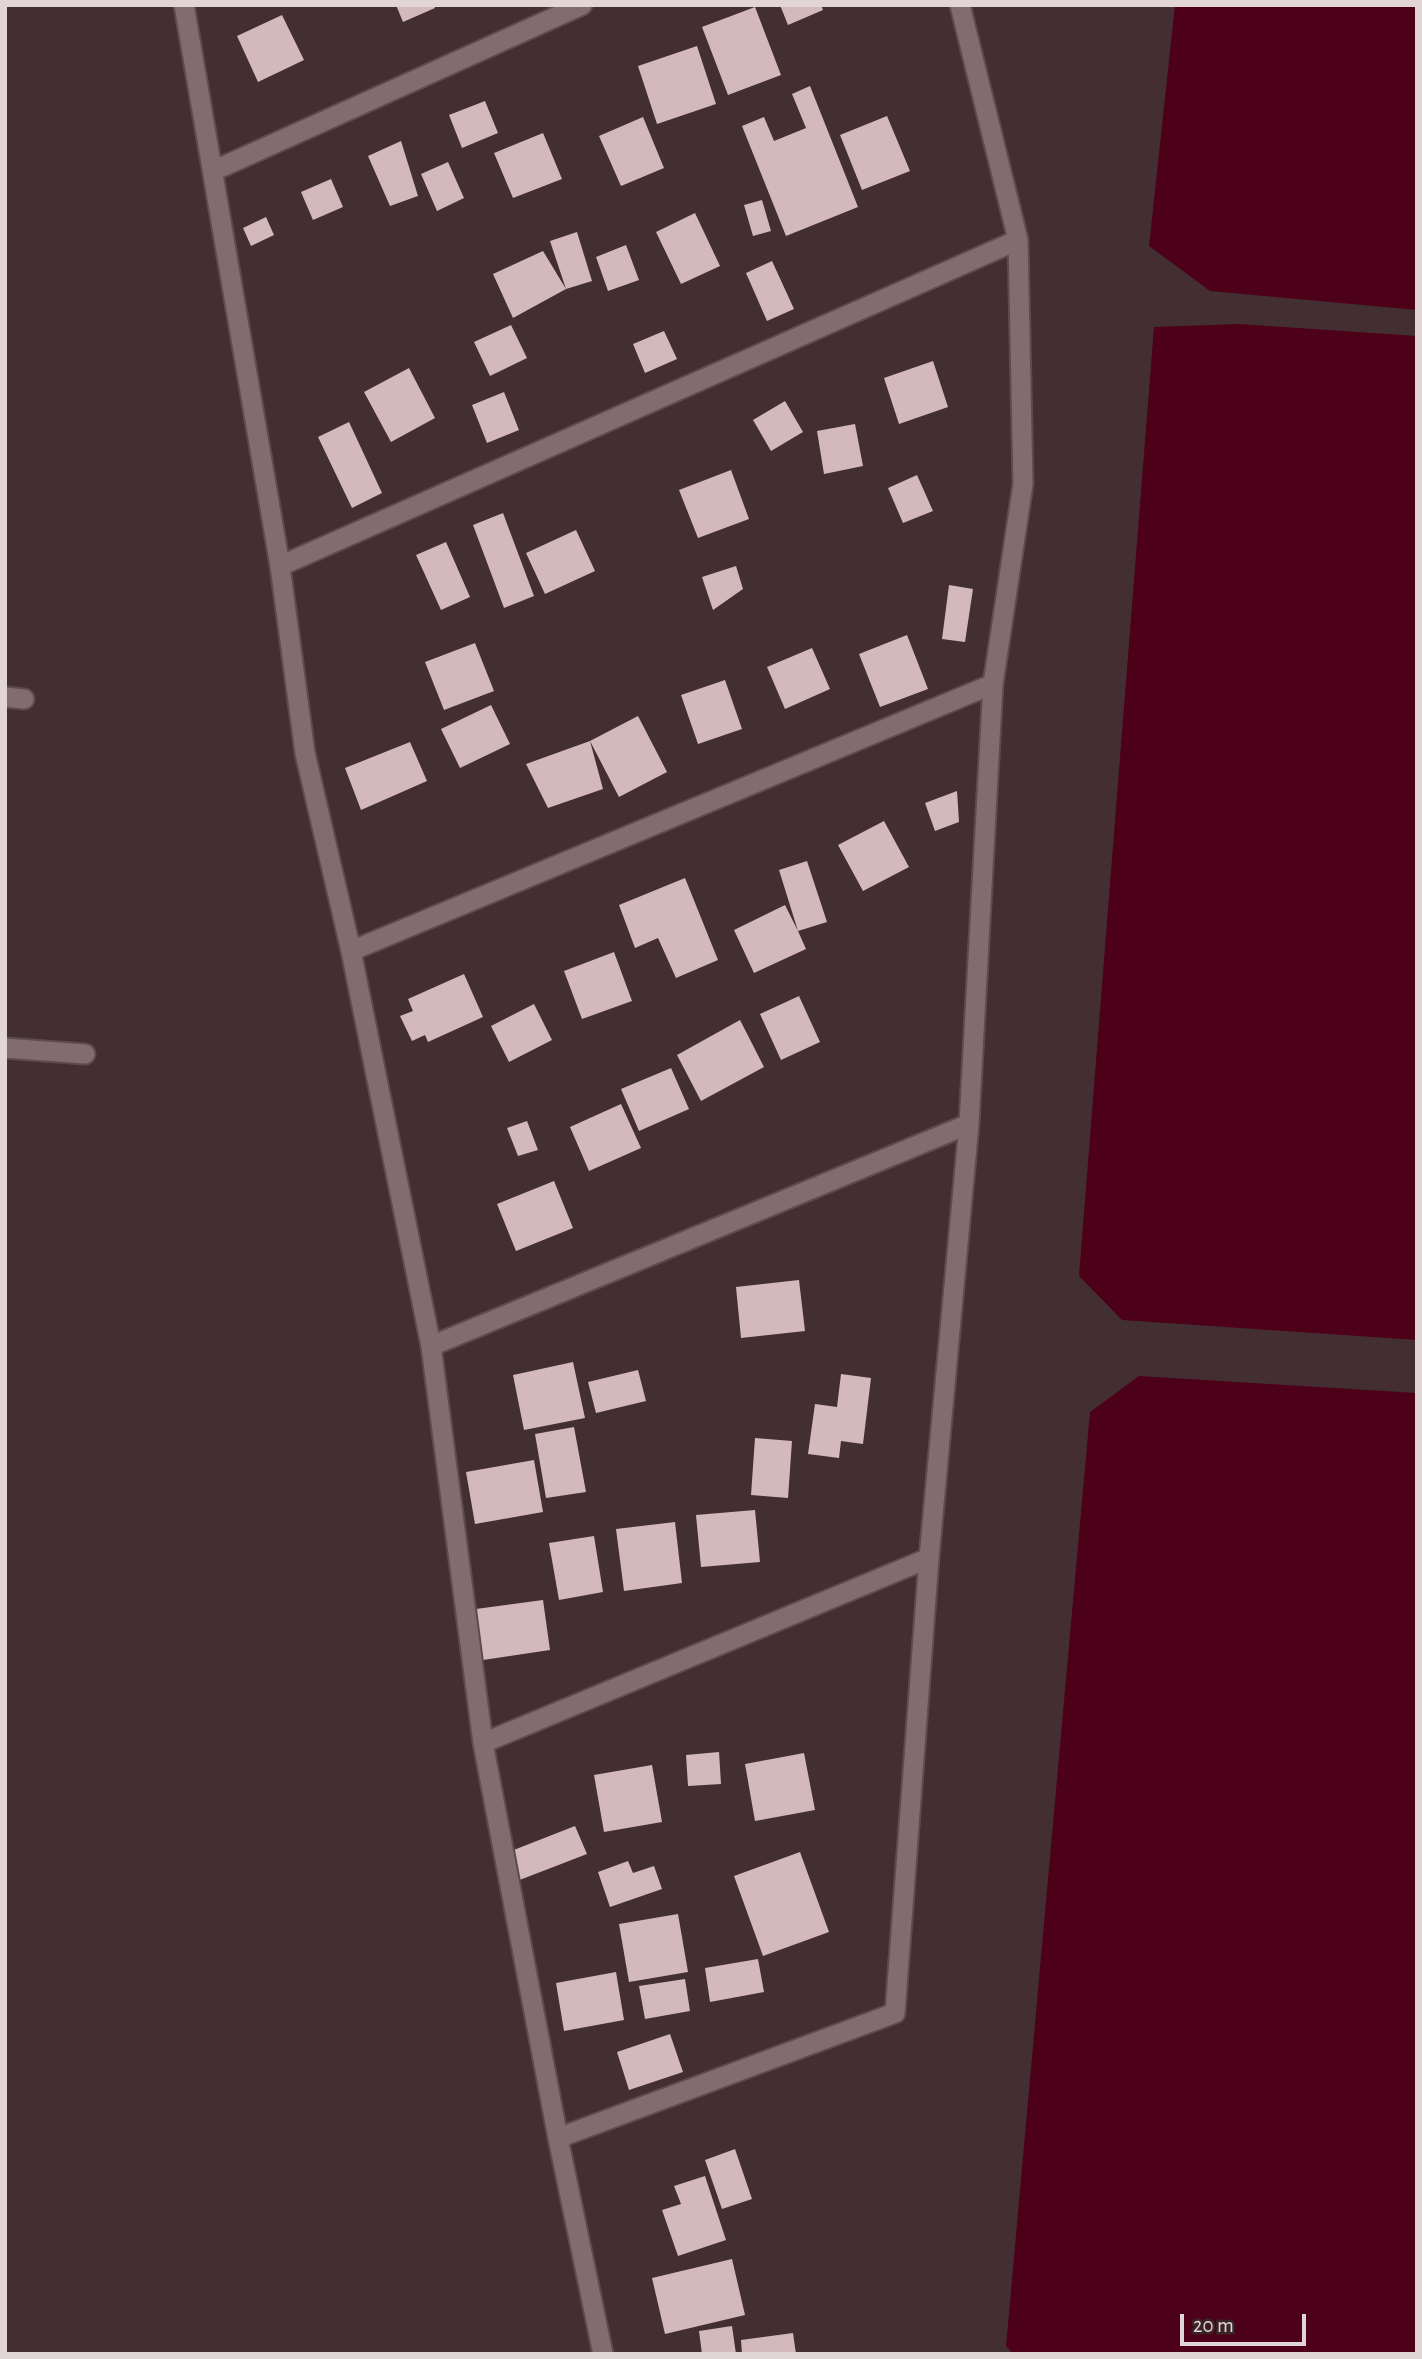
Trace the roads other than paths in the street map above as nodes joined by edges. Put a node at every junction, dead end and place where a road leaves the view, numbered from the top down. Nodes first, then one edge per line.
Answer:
1 (184, 5) edge
2 (582, 5) edge
3 (960, 5) edge
4 (214, 171) junction
5 (1018, 240) junction
6 (280, 566) junction
7 (993, 684) junction
8 (351, 951) junction
9 (5, 1048) edge
10 (85, 1054) dead end
11 (969, 1124) junction
12 (431, 1346) junction
13 (929, 1558) junction
14 (483, 1743) junction
15 (558, 2138) junction
16 (603, 2354) edge

1 - 4 street
2 - 4 street
3 - 5 street
4 - 6 street
5 - 6 street
5 - 7 street
6 - 8 street
7 - 8 street
7 - 11 street
8 - 12 street
9 - 10 street
11 - 12 street
11 - 13 street
12 - 14 street
13 - 14 street
13 - 15 street
14 - 15 street
15 - 16 street

